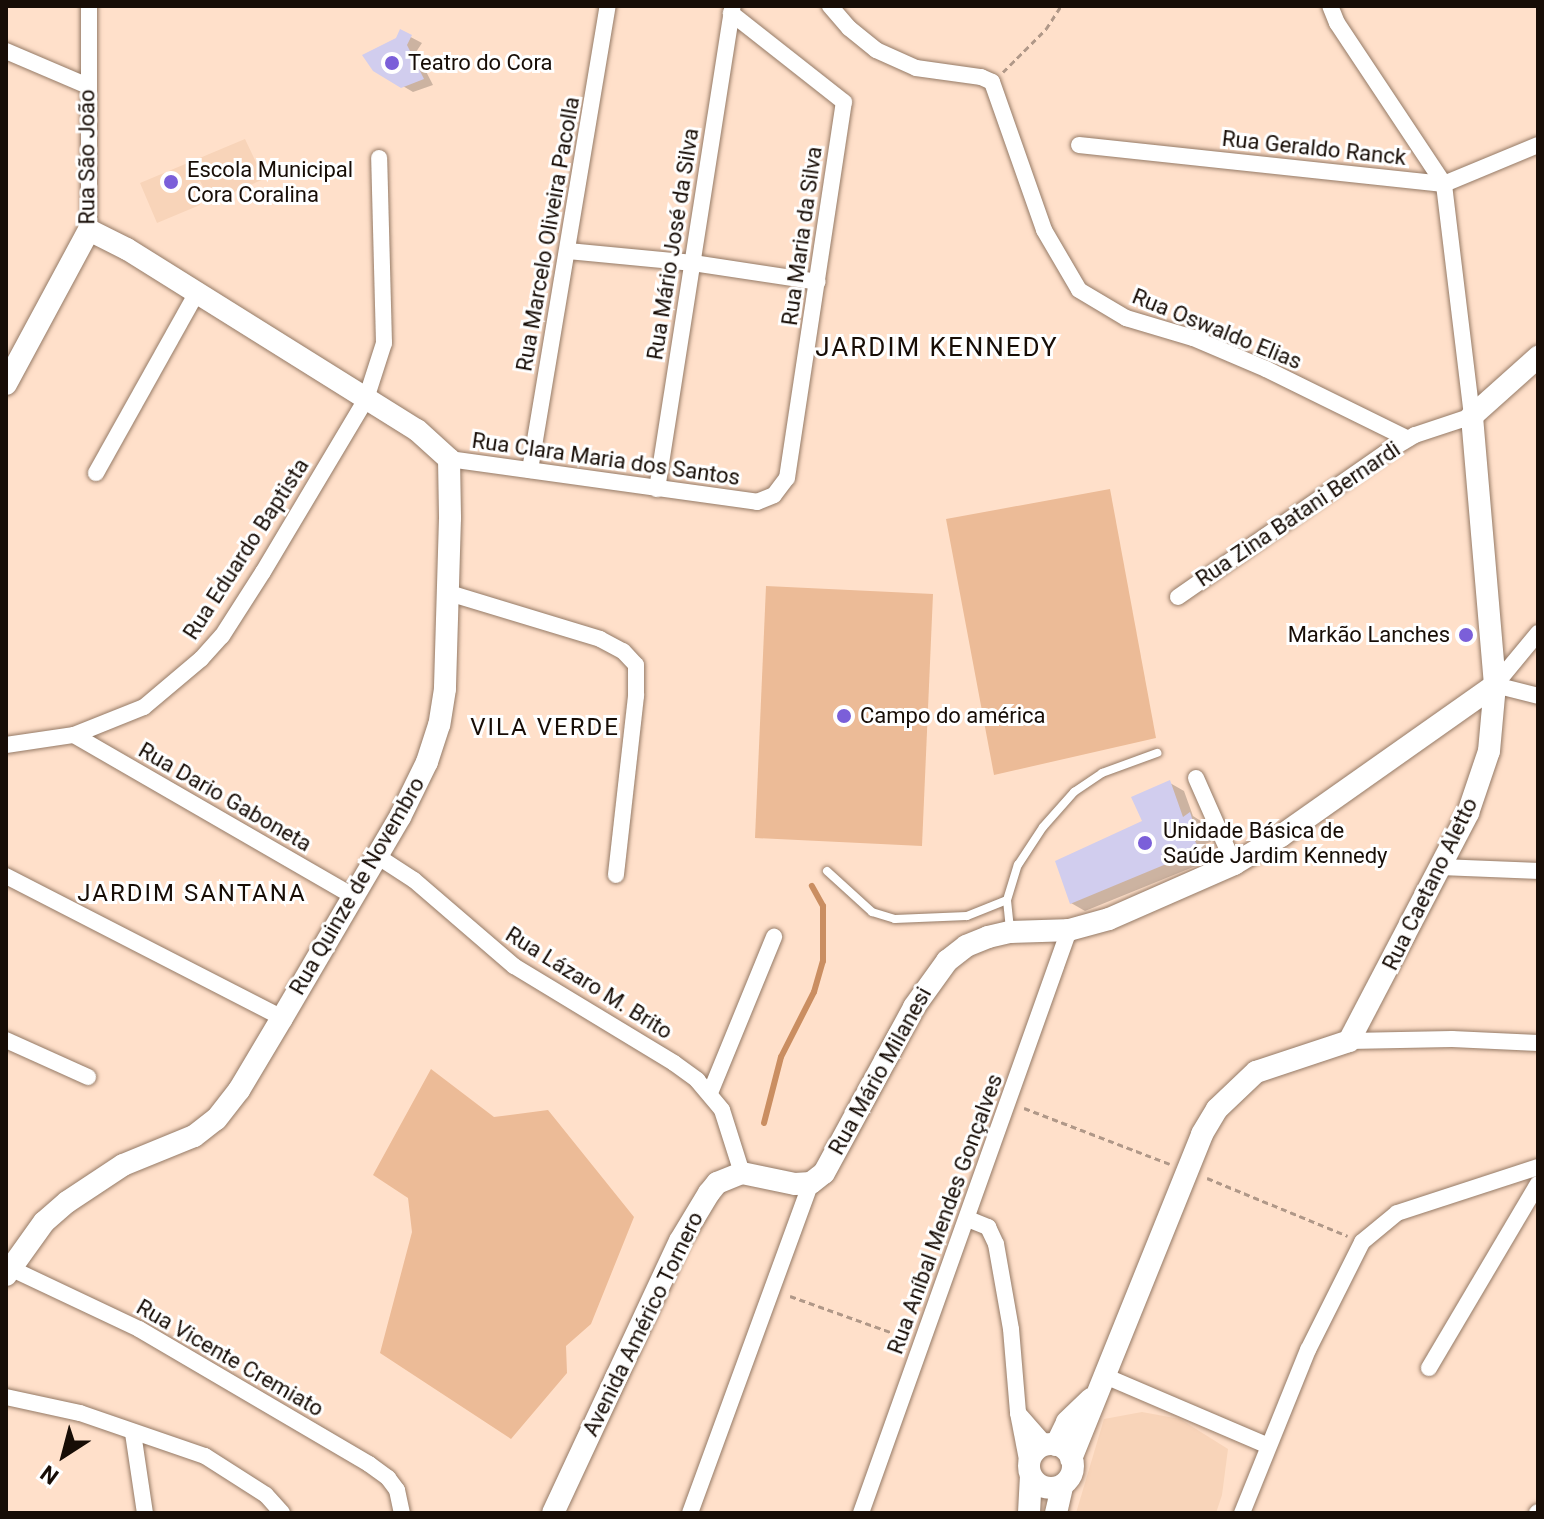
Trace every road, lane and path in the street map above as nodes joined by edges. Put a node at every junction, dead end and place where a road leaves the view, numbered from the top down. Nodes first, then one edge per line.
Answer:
1 (89, 6) edge
2 (608, 6) edge
3 (830, 6) edge
4 (1061, 6) edge
5 (1330, 6) edge
6 (732, 10) edge
7 (6, 51) edge
8 (992, 82) junction
9 (88, 86) junction
10 (1079, 145) dead end
11 (1538, 145) edge
12 (379, 158) dead end
13 (1444, 184) junction
14 (89, 230) junction
15 (568, 251) junction
16 (693, 263) junction
17 (818, 282) junction
18 (197, 292) junction
19 (1538, 357) edge
20 (7, 379) edge
21 (366, 399) junction
22 (1472, 416) junction
23 (1408, 439) junction
24 (449, 459) junction
25 (530, 470) junction
26 (96, 473) dead end
27 (657, 489) junction
28 (757, 502) joint
29 (449, 593) junction
30 (1178, 597) dead end
31 (1538, 633) edge
32 (1495, 685) junction
33 (1538, 696) edge
34 (74, 735) junction
35 (6, 745) edge
36 (1157, 753) dead end
37 (1196, 778) dead end
38 (377, 856) junction
39 (1234, 864) junction
40 (1442, 867) junction
41 (827, 871) dead end
42 (1538, 871) edge
43 (616, 875) dead end
44 (6, 876) edge
45 (353, 896) junction
46 (1007, 900) junction
47 (1069, 930) junction
48 (1010, 932) junction
49 (774, 937) dead end
50 (282, 1018) junction
51 (6, 1040) edge
52 (1349, 1041) junction
53 (1538, 1043) edge
54 (88, 1077) dead end
55 (710, 1093) junction
56 (1538, 1167) edge
57 (742, 1173) junction
58 (811, 1183) junction
59 (1538, 1184) edge
60 (968, 1219) junction
61 (8, 1272) edge
62 (773, 1290) junction
63 (922, 1343) junction
64 (1429, 1368) dead end
65 (1100, 1386) junction
66 (10, 1400) edge
67 (1018, 1413) junction
68 (133, 1433) junction
69 (1268, 1446) junction
70 (1058, 1449) junction
71 (1029, 1471) junction
72 (1062, 1486) junction
73 (145, 1513) edge
74 (282, 1513) edge
75 (402, 1513) edge
76 (553, 1513) edge
77 (690, 1513) edge
78 (861, 1513) edge
79 (1029, 1513) edge
80 (1056, 1513) edge
81 (1242, 1513) edge

1 - 9 street, Rua São João
2 - 15 street, Rua Marcelo Oliveira Pacolla
3 - 8 street
4 - 8 path
5 - 13 street, Rua Caetano Aletto
6 - 16 street, Rua Mário José da Silva
6 - 17 street, Rua Maria da Silva
7 - 9 street
8 - 23 street, Rua Oswaldo Elias
9 - 14 street, Rua São João
10 - 13 street, Rua Geraldo Ranck
11 - 13 street, Rua Geraldo Ranck
12 - 21 street, Rua Eduardo Baptista
13 - 22 street, Rua Caetano Aletto
14 - 18 street
14 - 20 street, Rua São João
15 - 16 street
15 - 25 street, Rua Marcelo Oliveira Pacolla
16 - 17 street
16 - 27 street, Rua Mário José da Silva
17 - 28 street, Rua Maria da Silva
18 - 21 street
18 - 26 street
19 - 22 street, Rua Zina Batani Bernardi
21 - 24 street
21 - 34 street, Rua Eduardo Baptista
22 - 23 street, Rua Zina Batani Bernardi
22 - 32 street, Rua Caetano Aletto
23 - 30 street, Rua Zina Batani Bernardi
24 - 25 street, Rua Clara Maria dos Santos
24 - 29 street, Rua Quinze de Novembro
25 - 27 street, Rua Clara Maria dos Santos
27 - 28 street, Rua Clara Maria dos Santos
29 - 38 street, Rua Quinze de Novembro
29 - 43 street
31 - 32 street, Rua Mário Milanesi
32 - 33 street
32 - 39 street, Rua Mário Milanesi
32 - 40 street, Rua Caetano Aletto
34 - 35 street, Rua Eduardo Baptista
34 - 45 street, Rua Dario Gaboneta
36 - 46 lane
37 - 39 street
38 - 45 street, Rua Quinze de Novembro
38 - 55 street, Rua Lázaro M. Brito
39 - 47 street, Rua Mário Milanesi
40 - 42 street
40 - 52 street, Rua Caetano Aletto
41 - 46 lane
44 - 50 street
45 - 50 street, Rua Quinze de Novembro
46 - 48 lane
47 - 48 street, Rua Mário Milanesi
47 - 60 street, Rua Aníbal Mendes Gonçalves
48 - 58 street, Rua Mário Milanesi
49 - 55 street
50 - 61 street, Rua Quinze de Novembro
51 - 54 street
52 - 53 street
52 - 65 street
55 - 57 street, Rua Lázaro M. Brito
56 - 69 street
57 - 58 street
57 - 76 street, Avenida Américo Tornero
58 - 62 street, Rua Mário Milanesi
59 - 64 street
60 - 63 street, Rua Aníbal Mendes Gonçalves
60 - 67 street
61 - 75 street, Rua Vicente Cremiato
62 - 63 path
62 - 77 street, Rua Mário Milanesi
63 - 78 street, Rua Aníbal Mendes Gonçalves
65 - 69 street
65 - 70 street
66 - 68 street
67 - 70 street
67 - 71 street
68 - 73 street
68 - 74 street
69 - 81 street
70 - 71 street
70 - 72 street
71 - 72 street
71 - 79 street
72 - 80 street

